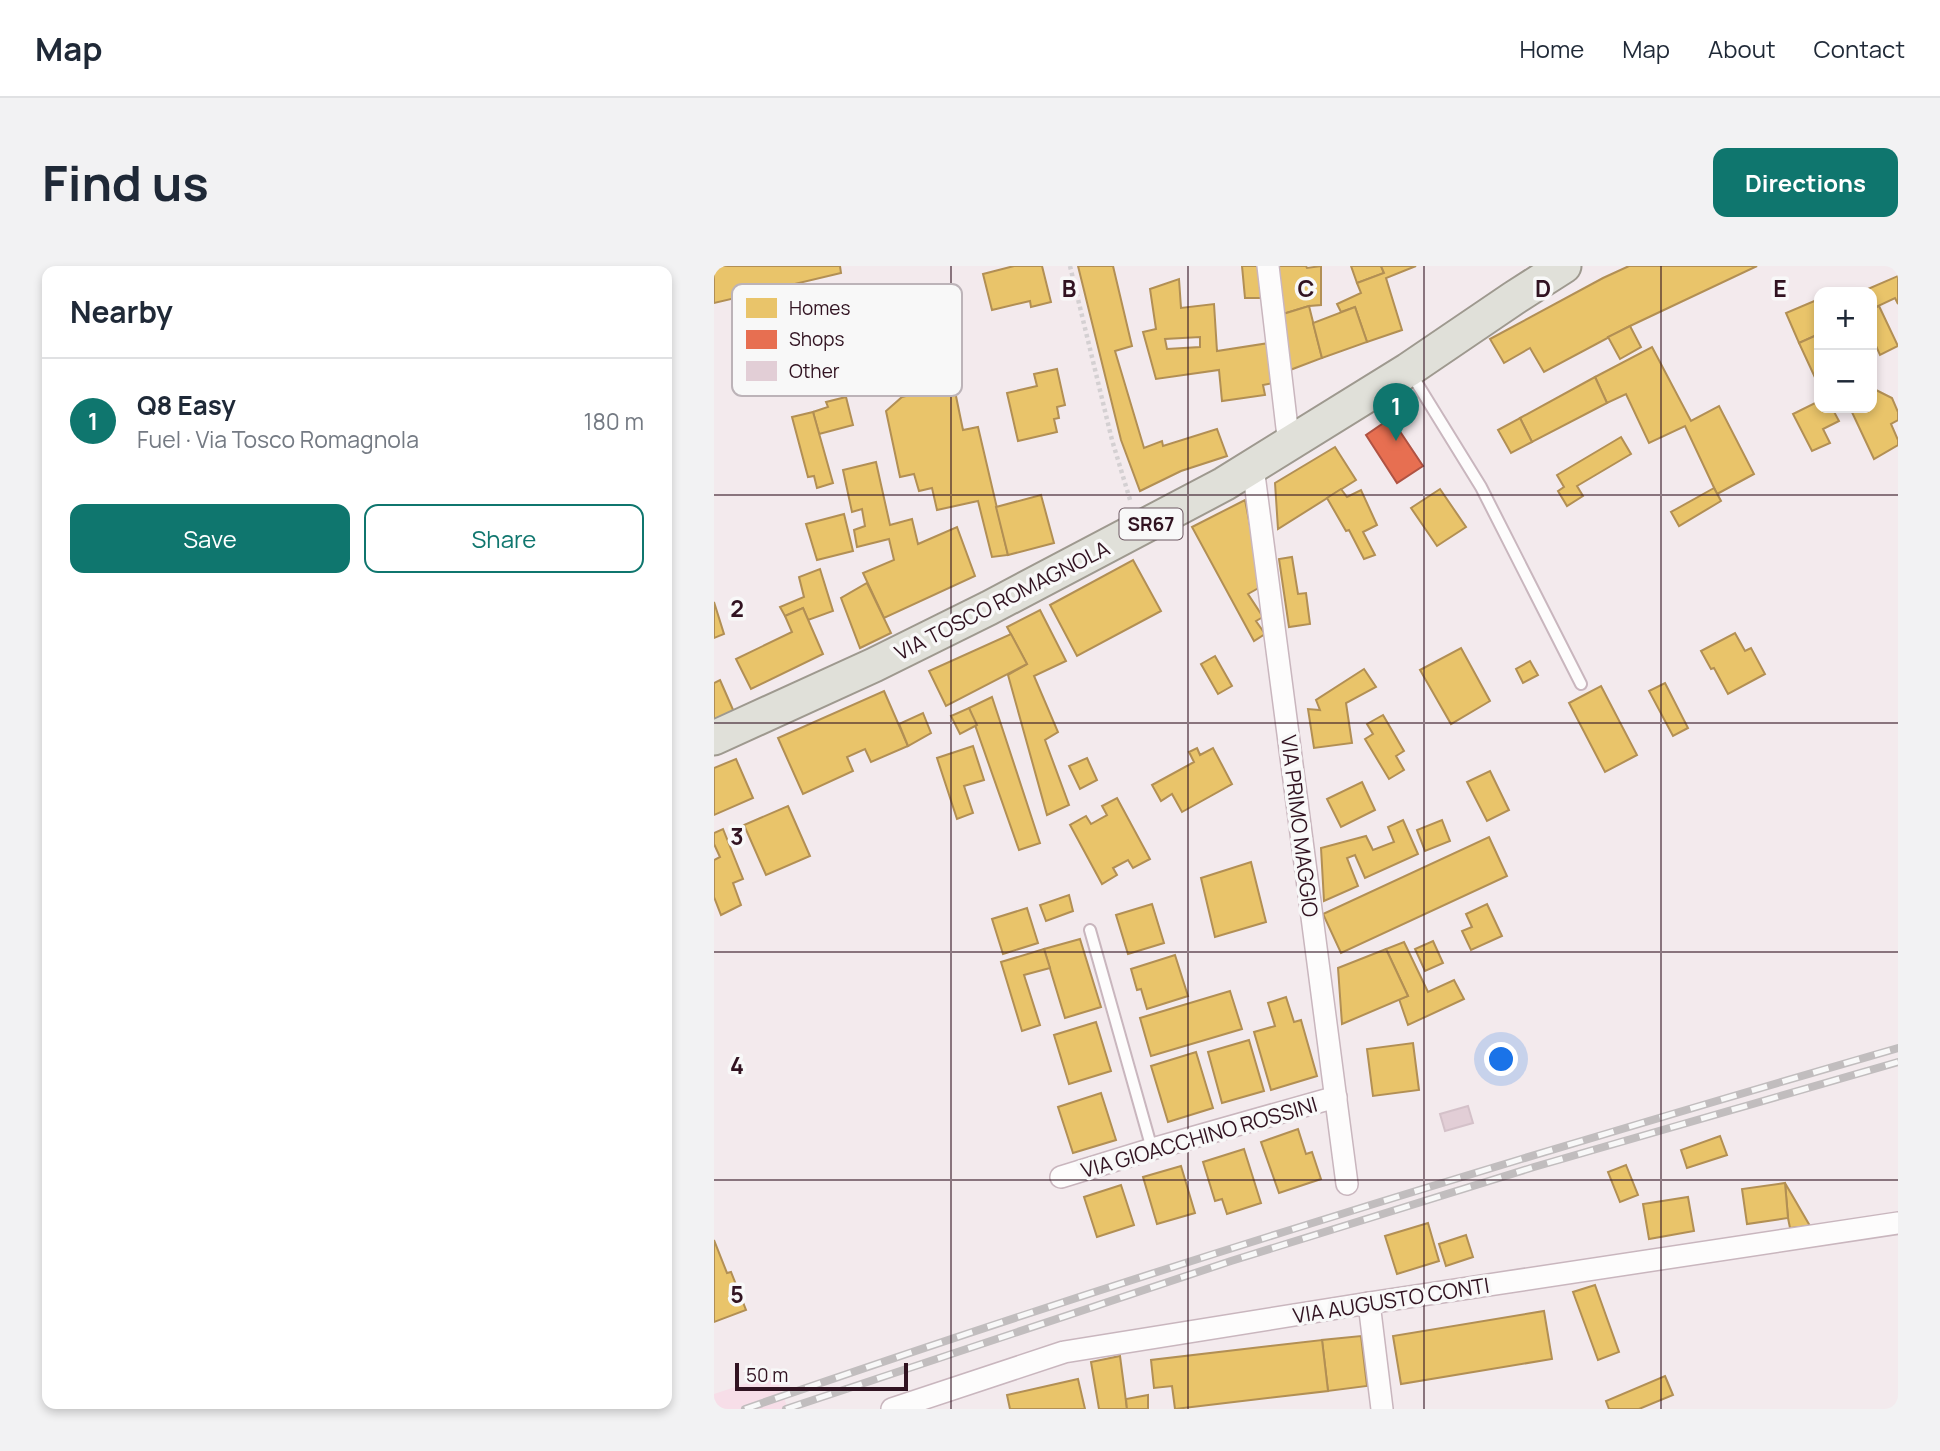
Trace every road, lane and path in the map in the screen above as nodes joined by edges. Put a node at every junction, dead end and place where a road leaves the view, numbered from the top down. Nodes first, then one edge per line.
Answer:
1 (1070, 266) edge
2 (1268, 266) edge
3 (1564, 266) edge
4 (1408, 370) junction
5 (1289, 445) junction
6 (1254, 467) junction
7 (1140, 530) junction
8 (1581, 684) dead end
9 (714, 738) edge
10 (1090, 930) dead end
11 (1336, 1097) junction
12 (1152, 1149) junction
13 (1061, 1177) dead end
14 (1347, 1184) dead end
15 (1898, 1223) edge
16 (1369, 1303) junction
17 (892, 1409) edge
18 (1382, 1409) edge

1 - 7 path
2 - 5 street
3 - 4 main road, VIA TOSCO ROMAGNOLA / SR67
4 - 5 main road, VIA TOSCO ROMAGNOLA / SR67
4 - 8 lane
5 - 6 main road, VIA TOSCO ROMAGNOLA / SR67
6 - 7 main road, VIA TOSCO ROMAGNOLA / SR67
6 - 11 street, VIA PRIMO MAGGIO
7 - 9 main road, VIA TOSCO ROMAGNOLA / SR67
10 - 12 lane
11 - 12 street, VIA GIOACCHINO ROSSINI
11 - 14 street, VIA PRIMO MAGGIO
12 - 13 street, VIA GIOACCHINO ROSSINI
15 - 16 street, VIA AUGUSTO CONTI
16 - 17 street, VIA AUGUSTO CONTI
16 - 18 street

